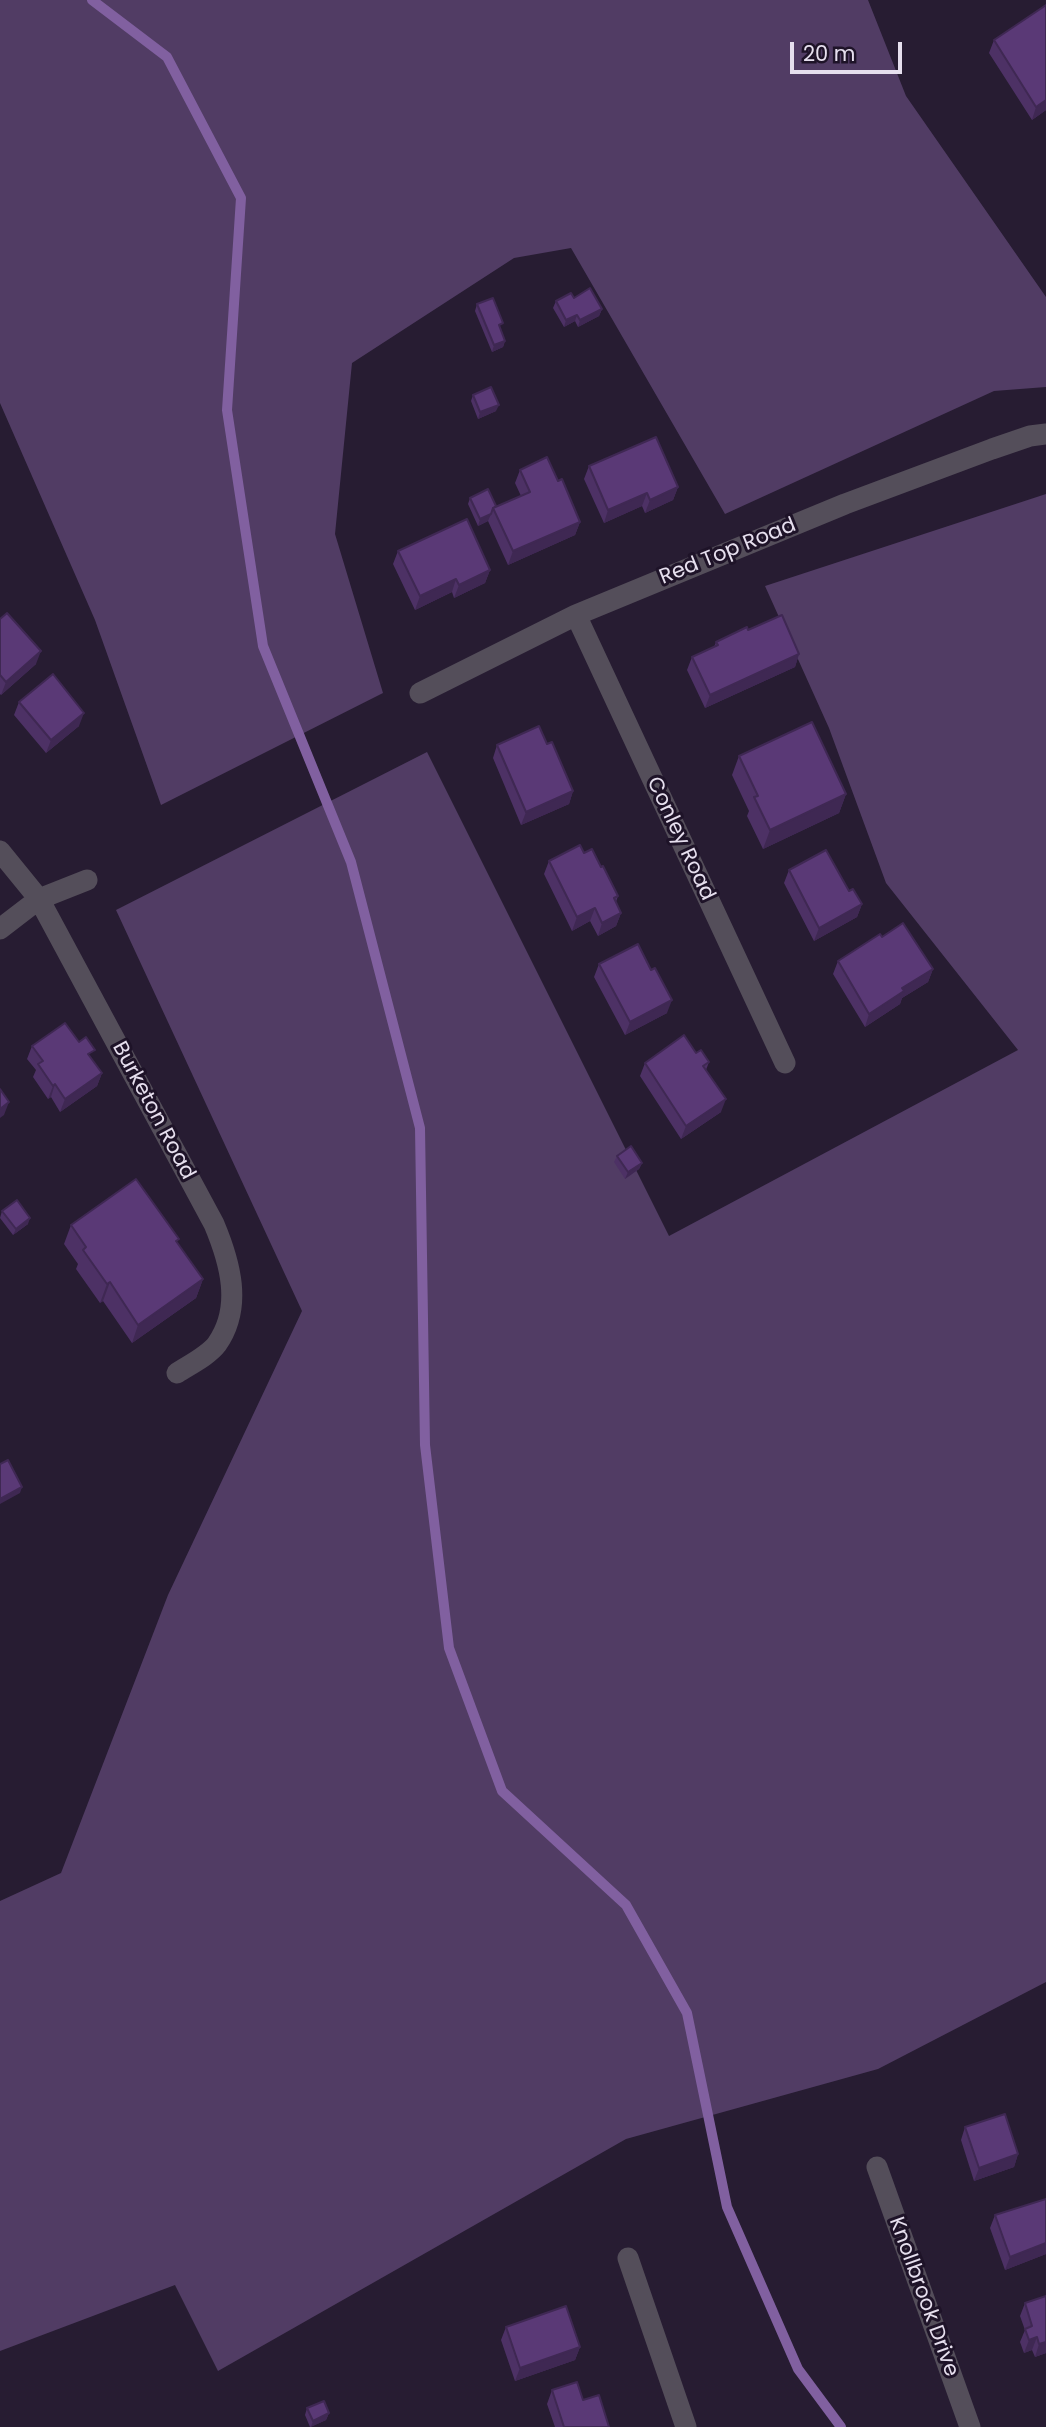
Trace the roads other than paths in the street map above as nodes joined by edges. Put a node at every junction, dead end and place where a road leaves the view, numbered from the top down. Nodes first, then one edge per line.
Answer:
1 (1046, 434) edge
2 (576, 615) junction
3 (420, 693) dead end
4 (0, 850) edge
5 (88, 880) dead end
6 (39, 899) junction
7 (0, 929) edge
8 (785, 1063) dead end
9 (177, 1373) dead end
10 (877, 2168) dead end
11 (628, 2258) dead end
12 (686, 2427) edge
13 (970, 2427) edge

1 - 2 street, Red Top Road
2 - 3 street, Red Top Road
2 - 8 street, Conley Road
4 - 6 street, Burketon Road
5 - 6 street
6 - 7 street
6 - 9 street, Burketon Road
10 - 13 street, Knollbrook Drive
11 - 12 street

